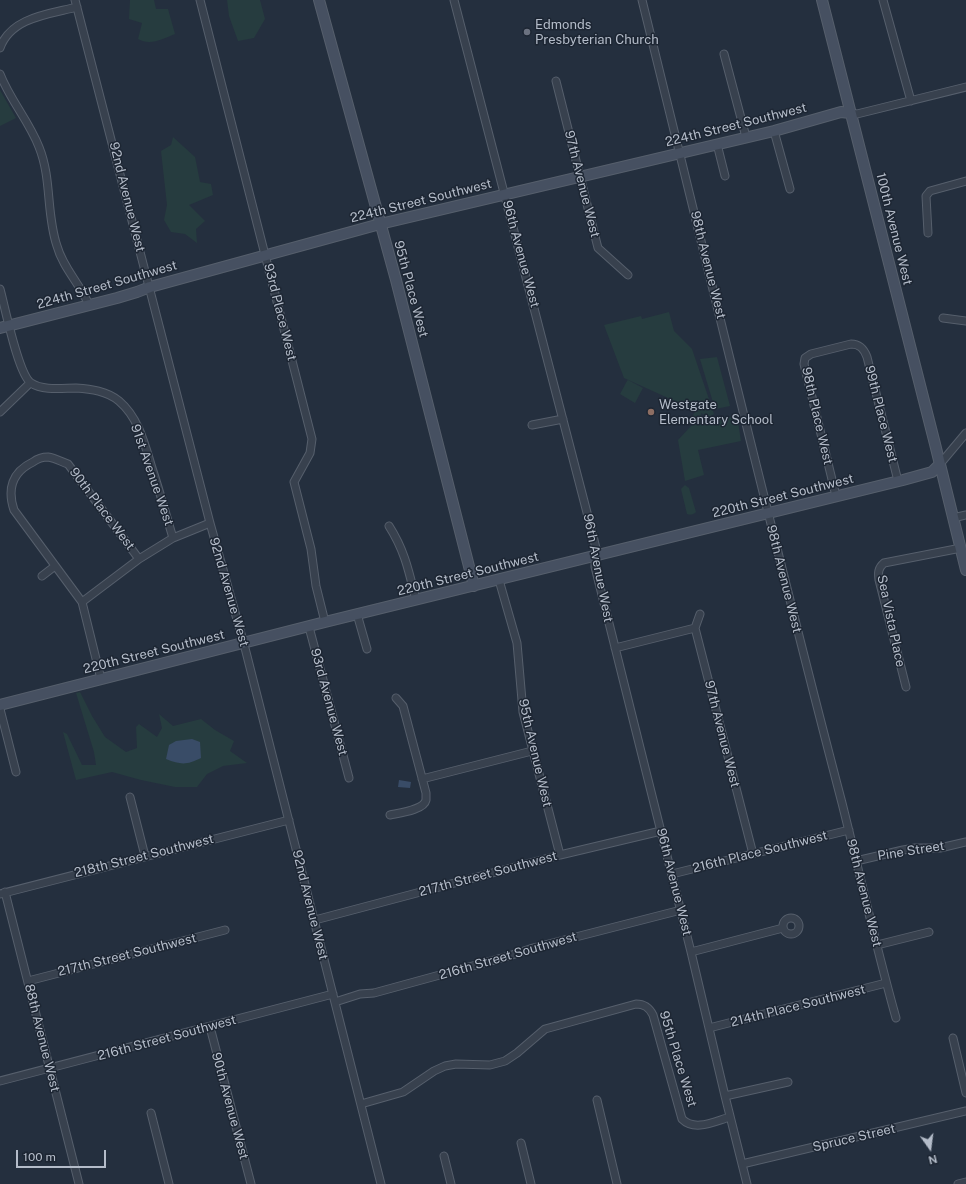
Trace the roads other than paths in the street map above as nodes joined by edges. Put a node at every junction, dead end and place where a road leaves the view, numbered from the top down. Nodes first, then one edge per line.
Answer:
1 (200, 0) edge
2 (319, 0) edge
3 (454, 0) edge
4 (642, 0) edge
5 (822, 0) edge
6 (883, 0) edge
7 (76, 4) edge
8 (0, 48) edge
9 (724, 54) dead end
10 (0, 74) edge
11 (556, 81) dead end
12 (966, 87) edge
13 (911, 101) junction
14 (850, 113) junction
15 (774, 131) junction
16 (746, 137) junction
17 (716, 144) junction
18 (680, 153) junction
19 (580, 176) junction
20 (725, 176) dead end
21 (966, 181) edge
22 (790, 190) dead end
23 (505, 194) junction
24 (380, 224) junction
25 (928, 233) dead end
26 (266, 255) junction
27 (628, 275) dead end
28 (150, 286) junction
29 (0, 289) edge
30 (89, 305) junction
31 (943, 318) dead end
32 (966, 322) edge
33 (5, 327) edge
34 (862, 348) joint
35 (30, 382) junction
36 (0, 412) edge
37 (563, 419) junction
38 (532, 425) dead end
39 (966, 433) edge
40 (940, 464) junction
41 (898, 481) junction
42 (836, 496) junction
43 (767, 514) junction
44 (966, 515) edge
45 (953, 518) junction
46 (210, 523) junction
47 (389, 526) dead end
48 (174, 538) junction
49 (961, 548) junction
50 (596, 556) junction
51 (139, 559) junction
52 (55, 566) junction
53 (966, 570) edge
54 (42, 576) dead end
55 (500, 580) junction
56 (474, 586) junction
57 (416, 600) junction
58 (82, 602) junction
59 (357, 614) junction
60 (700, 614) dead end
61 (325, 622) junction
62 (309, 626) junction
63 (695, 628) junction
64 (243, 643) junction
65 (615, 648) junction
66 (367, 649) dead end
67 (101, 679) junction
68 (906, 686) dead end
69 (396, 698) dead end
70 (0, 704) edge
71 (0, 709) edge
72 (532, 751) junction
73 (16, 772) dead end
74 (349, 778) dead end
75 (422, 779) junction
76 (130, 797) dead end
77 (390, 815) dead end
78 (289, 820) junction
79 (849, 830) junction
80 (661, 831) junction
81 (966, 842) edge
82 (753, 854) junction
83 (560, 855) junction
84 (145, 856) junction
85 (856, 861) junction
86 (672, 874) junction
87 (3, 893) edge
88 (681, 910) junction
89 (314, 920) junction
90 (783, 928) dead end
91 (226, 930) dead end
92 (929, 932) dead end
93 (877, 945) junction
94 (692, 952) junction
95 (28, 981) junction
96 (886, 983) junction
97 (334, 998) junction
98 (896, 1018) dead end
99 (210, 1027) junction
100 (709, 1028) junction
101 (953, 1038) dead end
102 (50, 1068) junction
103 (0, 1081) edge
104 (788, 1082) dead end
105 (966, 1093) edge
106 (725, 1096) junction
107 (597, 1100) dead end
108 (361, 1104) junction
109 (966, 1111) edge
110 (151, 1114) dead end
111 (730, 1118) junction
112 (521, 1143) dead end
113 (444, 1156) dead end
114 (742, 1164) junction
115 (966, 1182) edge
116 (80, 1184) edge
117 (169, 1184) edge
118 (251, 1184) edge
119 (380, 1184) edge
120 (451, 1184) edge
121 (531, 1184) edge
122 (617, 1184) edge
123 (747, 1184) edge
124 (958, 1184) edge

1 - 26 street, 93rd Place West
2 - 24 main road, 95th Place West
3 - 23 street, 96th Avenue West
4 - 18 street, 98th Avenue West
5 - 14 main road, 100th Avenue West
6 - 13 street
7 - 8 street
7 - 28 street, 92nd Avenue West
9 - 16 street
10 - 30 street
11 - 19 street, 97th Avenue West
12 - 13 street
13 - 14 street
14 - 15 main road, 224th Street Southwest
14 - 40 main road, 100th Avenue West
15 - 16 main road, 224th Street Southwest
15 - 22 street
16 - 17 main road, 224th Street Southwest
17 - 18 main road, 224th Street Southwest
17 - 20 street
18 - 19 main road, 224th Street Southwest
18 - 43 street, 98th Avenue West
19 - 23 main road, 224th Street Southwest
19 - 27 street, 97th Avenue West
21 - 25 street
23 - 24 main road, 224th Street Southwest
23 - 37 street, 96th Avenue West
24 - 26 main road, 224th Street Southwest
24 - 56 main road, 95th Place West
26 - 28 main road, 224th Street Southwest
26 - 61 street, 93rd Place West
28 - 30 main road, 224th Street Southwest
28 - 46 street, 92nd Avenue West
29 - 33 street
30 - 33 main road, 224th Street Southwest
31 - 32 street
33 - 35 street
34 - 41 street, 99th Place West
34 - 42 street, 98th Place West
35 - 36 street
35 - 48 street, 91st Avenue West
37 - 38 street
37 - 50 street, 96th Avenue West
39 - 40 street
40 - 41 main road, 220th Street Southwest
40 - 45 main road, 100th Avenue West
41 - 42 main road, 220th Street Southwest
42 - 43 main road, 220th Street Southwest
43 - 50 main road, 220th Street Southwest
43 - 79 street, 98th Avenue West
44 - 45 street
45 - 49 main road, 100th Avenue West
46 - 48 street
46 - 64 street, 92nd Avenue West
47 - 57 street
48 - 51 street
49 - 53 main road, 100th Avenue West
49 - 68 street, Sea Vista Place
50 - 55 main road, 220th Street Southwest
50 - 65 street, 96th Avenue West
51 - 52 street, 90th Place West
51 - 58 street
52 - 54 street
52 - 58 street
55 - 56 main road, 220th Street Southwest
55 - 72 street, 95th Avenue West
56 - 57 main road, 220th Street Southwest
57 - 59 main road, 220th Street Southwest
58 - 67 street
59 - 61 main road, 220th Street Southwest
59 - 66 street
60 - 63 street
61 - 62 main road, 220th Street Southwest
62 - 64 main road, 220th Street Southwest
62 - 74 street, 93rd Avenue West
63 - 65 street
63 - 82 street, 97th Avenue West
64 - 67 main road, 220th Street Southwest
64 - 78 street, 92nd Avenue West
65 - 80 street, 96th Avenue West
67 - 70 main road, 220th Street Southwest
69 - 75 street
71 - 73 street
72 - 75 street
72 - 83 street, 95th Avenue West
75 - 77 street
76 - 84 street
78 - 84 street, 218th Street Southwest
78 - 89 street, 92nd Avenue West
79 - 82 street, 216th Place Southwest
79 - 85 street, 98th Avenue West
80 - 83 street, 217th Street Southwest
80 - 86 street, 96th Avenue West
81 - 85 street, Pine Street
82 - 86 street, 216th Place Southwest
83 - 89 street, 217th Street Southwest
84 - 87 street, 218th Street Southwest
85 - 93 street, 98th Avenue West
86 - 88 street, 96th Avenue West
87 - 95 street, 88th Avenue West
88 - 94 street, 96th Avenue West
88 - 97 street, 216th Street Southwest
89 - 97 street, 92nd Avenue West
90 - 94 street
91 - 95 street, 217th Street Southwest
92 - 93 street
93 - 96 street, 98th Avenue West
94 - 100 street, 96th Avenue West
95 - 102 street, 88th Avenue West
96 - 98 street, 98th Avenue West
96 - 100 street, 214th Place Southwest
97 - 99 street, 216th Street Southwest
97 - 108 street, 92nd Avenue West
99 - 102 street, 216th Street Southwest
99 - 118 street, 90th Avenue West
100 - 106 street, 96th Avenue West
101 - 105 street
102 - 103 street, 216th Street Southwest
102 - 116 street, 88th Avenue West
104 - 106 street
106 - 111 street, 96th Avenue West
107 - 122 street
108 - 111 street, 95th Place West
108 - 119 street, 92nd Avenue West
109 - 114 street, Spruce Street
110 - 117 street
111 - 114 street, 96th Avenue West
112 - 121 street
113 - 120 street
114 - 123 street, 96th Avenue West
115 - 124 street

